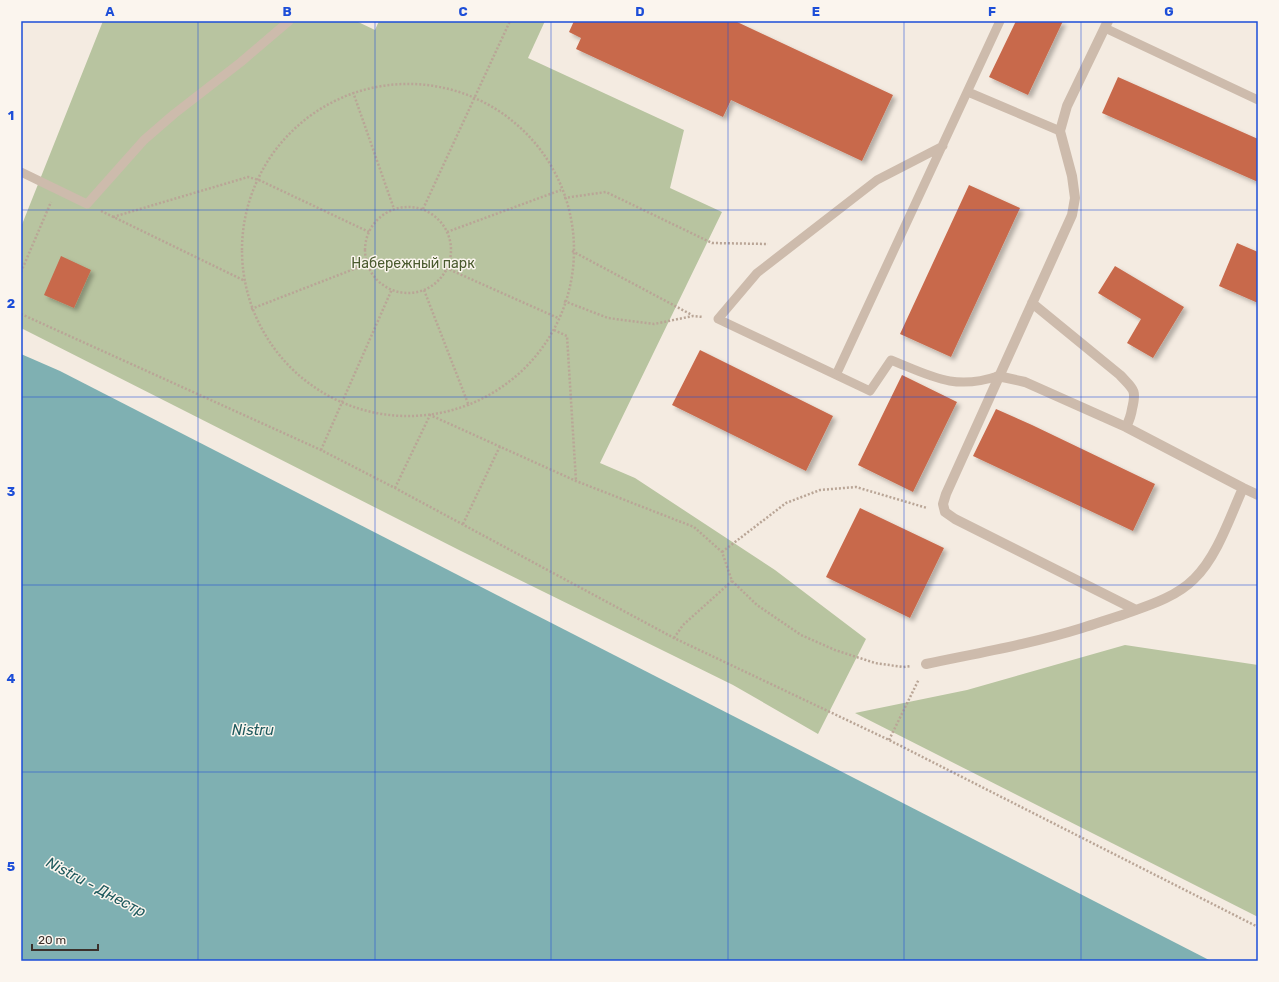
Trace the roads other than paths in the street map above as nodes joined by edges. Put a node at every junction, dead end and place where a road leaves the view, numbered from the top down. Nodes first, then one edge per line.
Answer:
1 (288, 21) edge
2 (1000, 21) edge
3 (1106, 25) edge
4 (968, 92) junction
5 (1258, 100) edge
6 (1060, 131) junction
7 (943, 146) junction
8 (21, 172) edge
9 (1032, 303) junction
10 (836, 375) junction
11 (998, 376) junction
12 (1126, 427) junction
13 (1243, 488) junction
14 (1258, 495) edge
15 (1136, 610) junction
16 (926, 664) road end

1 - 8 lane
2 - 4 lane
3 - 5 lane
3 - 6 street
4 - 6 lane
4 - 7 lane
6 - 9 street
7 - 10 lane
7 - 10 lane
9 - 11 street
9 - 12 street
10 - 11 lane
11 - 12 street
11 - 15 street
12 - 13 street
13 - 14 street
13 - 15 street
15 - 16 street

